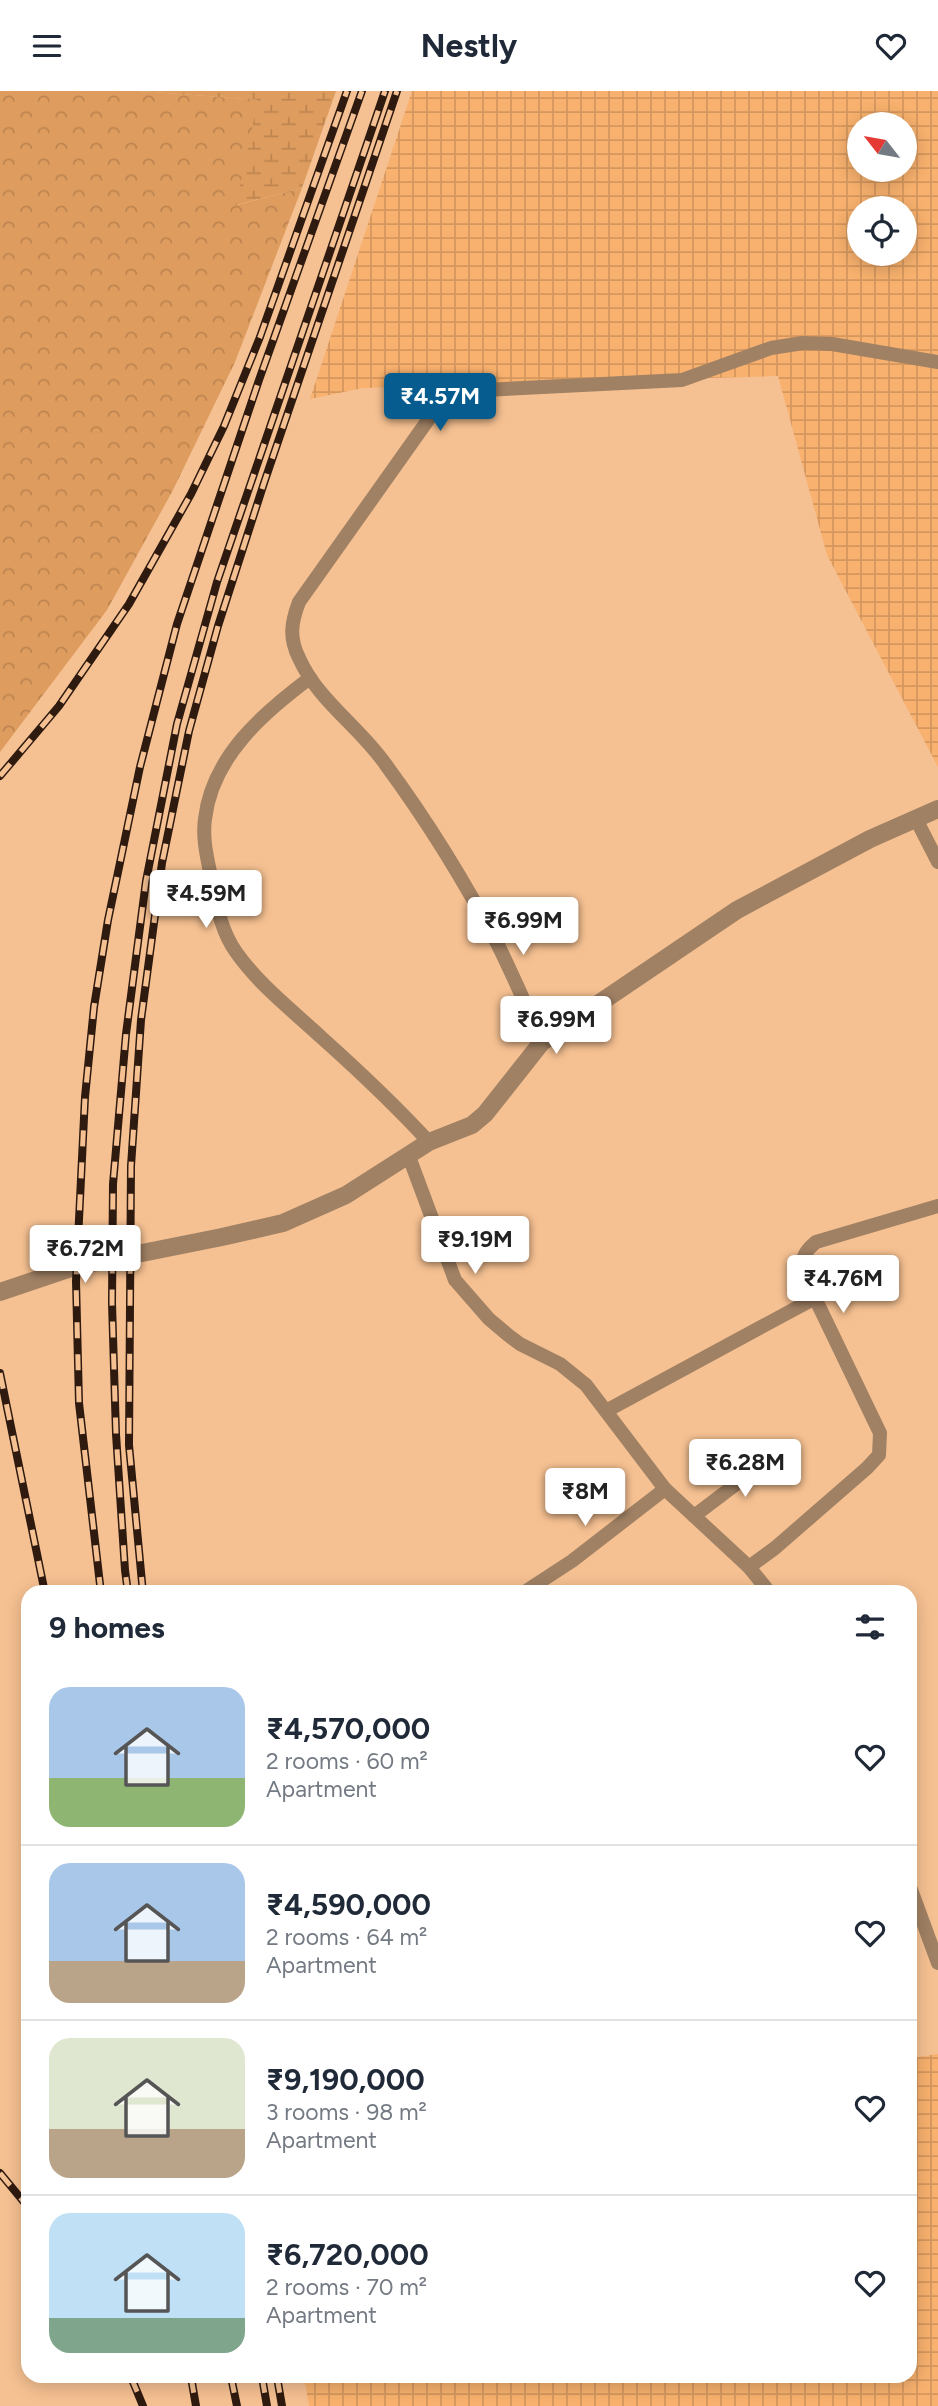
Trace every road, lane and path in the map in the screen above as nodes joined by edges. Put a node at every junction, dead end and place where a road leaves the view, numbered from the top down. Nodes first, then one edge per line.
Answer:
1 (938, 362) edge
2 (310, 678) junction
3 (938, 809) edge
4 (916, 818) junction
5 (938, 862) edge
6 (542, 1042) junction
7 (429, 1142) junction
8 (408, 1154) junction
9 (938, 1206) edge
10 (0, 1292) edge
11 (815, 1298) junction
12 (606, 1411) junction
13 (776, 1454) dead end
14 (664, 1489) junction
15 (694, 1516) junction
16 (750, 1567) junction
17 (535, 1585) edge
18 (764, 1585) edge
19 (917, 1907) edge
20 (938, 1963) edge

1 - 2 street
2 - 6 street
2 - 7 street
3 - 4 street
4 - 5 street
4 - 6 street
6 - 7 street
7 - 8 street
8 - 10 street
8 - 12 street
9 - 11 street
11 - 12 street
11 - 16 street
12 - 14 street
13 - 15 street
14 - 15 street
14 - 17 street
15 - 16 street
16 - 18 street
19 - 20 street

